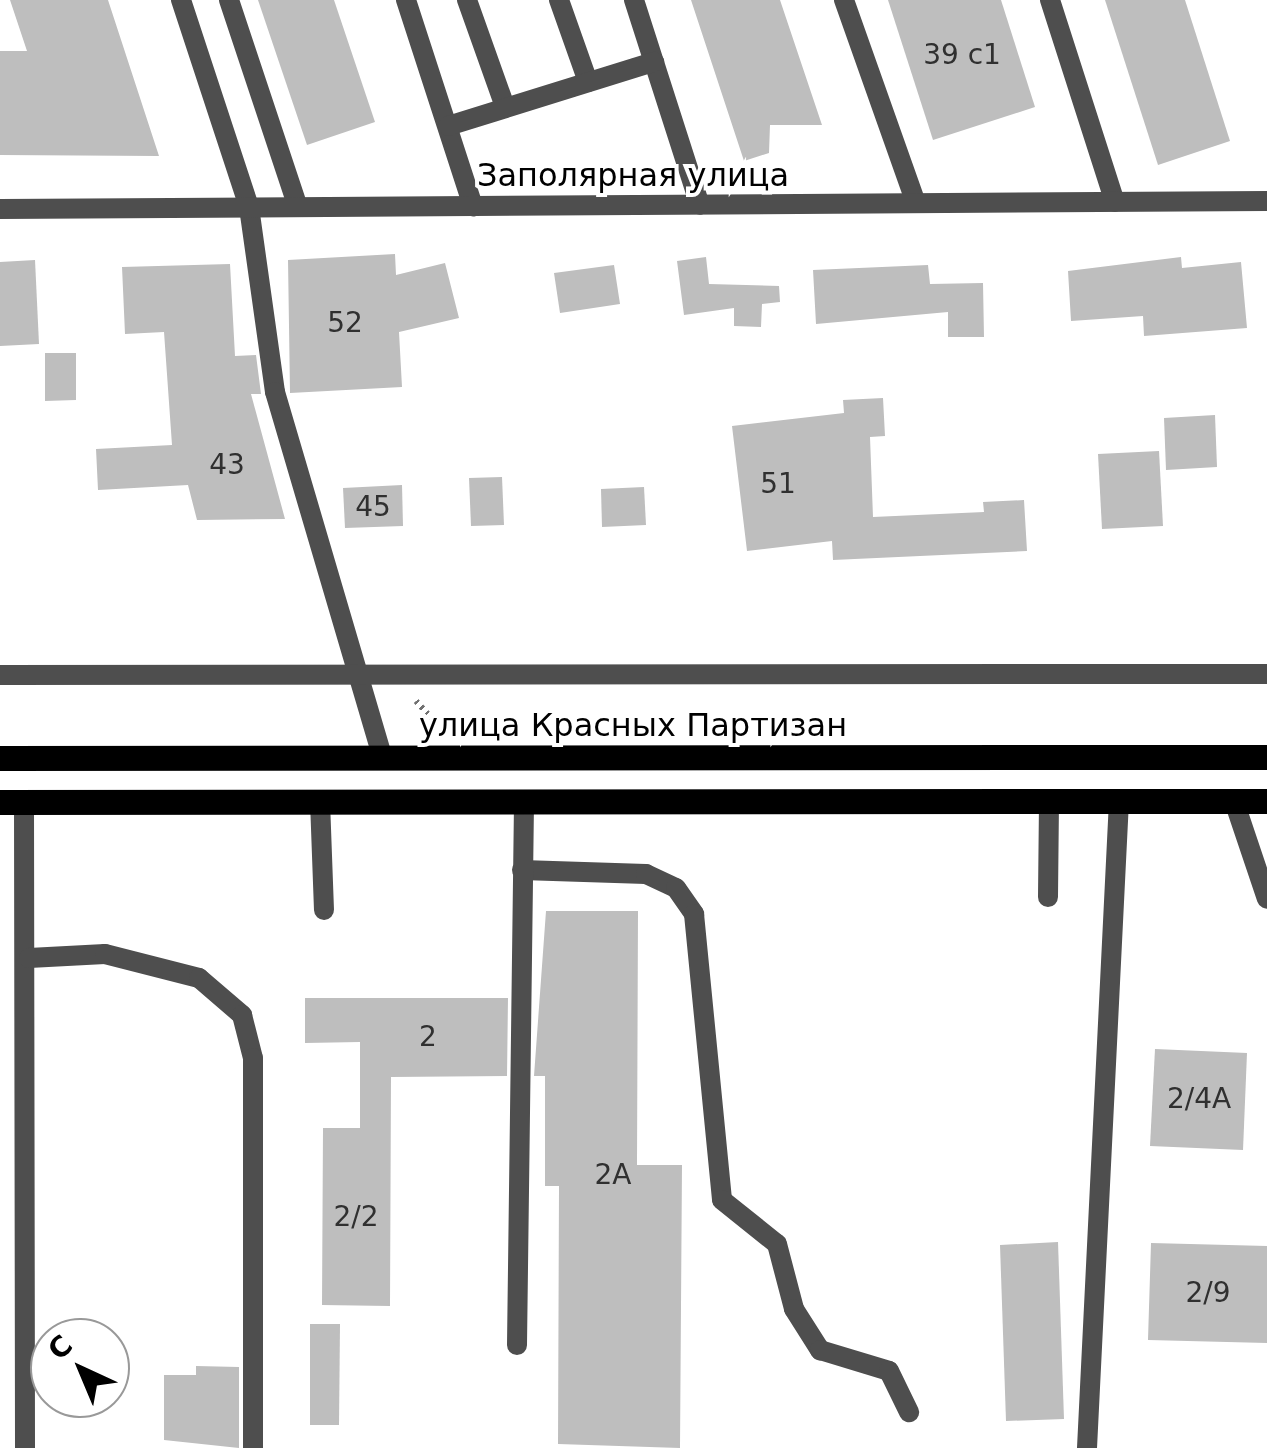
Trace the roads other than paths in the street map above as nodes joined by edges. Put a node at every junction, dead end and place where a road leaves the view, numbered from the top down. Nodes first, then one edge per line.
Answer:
1 (181, 0) edge
2 (229, 0) edge
3 (406, 0) edge
4 (467, 0) edge
5 (559, 0) edge
6 (634, 0) edge
7 (844, 0) edge
8 (1050, 0) edge
9 (654, 62) junction
10 (588, 82) junction
11 (505, 108) junction
12 (448, 126) junction
13 (1267, 201) edge
14 (1115, 202) junction
15 (916, 203) junction
16 (700, 205) junction
17 (473, 206) junction
18 (249, 207) junction
19 (298, 207) junction
20 (0, 209) edge
21 (1267, 674) edge
22 (0, 675) edge
23 (362, 675) junction
24 (1267, 757) edge
25 (0, 758) edge
26 (383, 758) junction
27 (320, 801) junction
28 (524, 801) junction
29 (1050, 801) junction
30 (1119, 801) junction
31 (1234, 801) junction
32 (1267, 801) edge
33 (12, 802) edge
34 (522, 870) junction
35 (1048, 897) dead end
36 (1267, 899) edge
37 (324, 910) dead end
38 (29, 958) junction
39 (517, 1345) dead end
40 (909, 1412) dead end
41 (25, 1448) edge
42 (253, 1448) edge
43 (1087, 1448) edge

1 - 18 street
2 - 19 street
3 - 12 street
4 - 11 street
5 - 10 street
6 - 9 street
7 - 15 street
8 - 14 street
9 - 10 street
9 - 16 street
10 - 11 street
11 - 12 street
12 - 17 street
13 - 14 street, Заполярная улица
14 - 15 street, Заполярная улица
15 - 16 street, Заполярная улица
16 - 17 street, Заполярная улица
17 - 19 street, Заполярная улица
18 - 19 street, Заполярная улица
18 - 20 street, Заполярная улица
18 - 23 street
21 - 23 street
22 - 23 street
23 - 26 street
24 - 26 main road, улица Красных Партизан
25 - 26 main road, улица Красных Партизан
27 - 28 main road
27 - 33 main road
27 - 37 street
28 - 29 main road
28 - 34 street
29 - 30 main road
29 - 35 street
30 - 31 main road
30 - 43 street
31 - 32 main road
31 - 36 street
33 - 38 street
34 - 39 street
34 - 40 street
38 - 41 street
38 - 42 street

